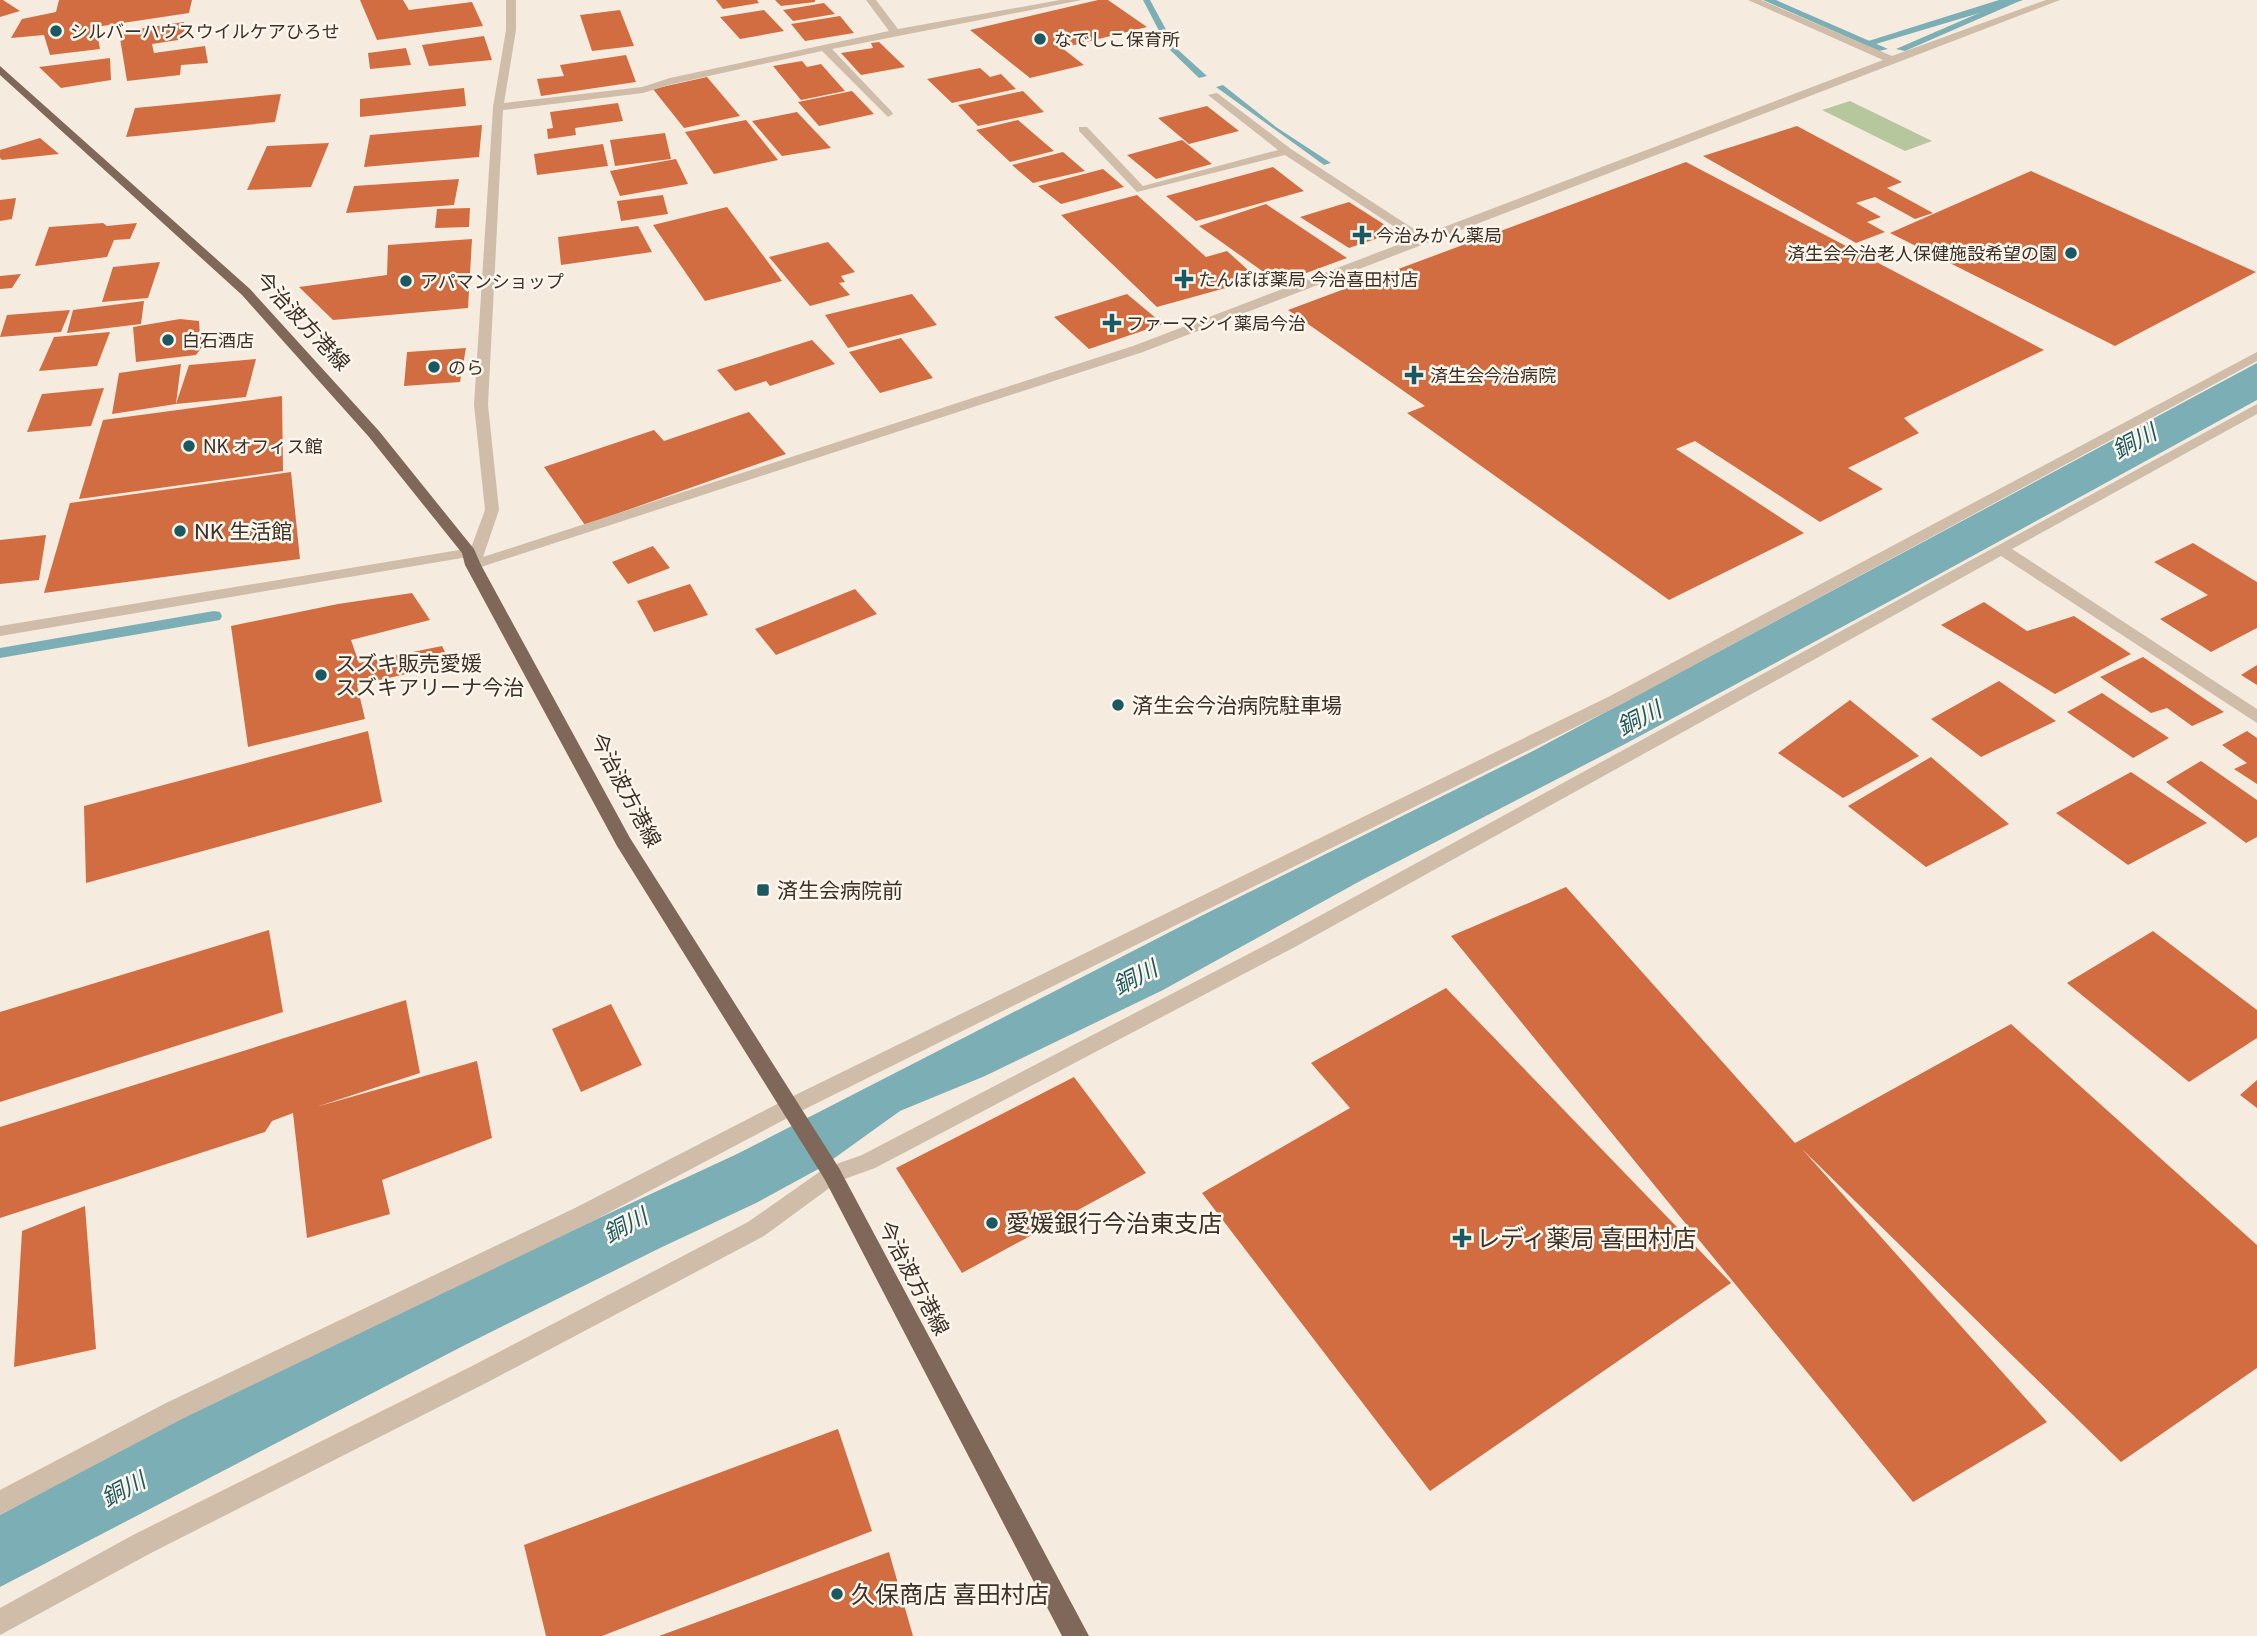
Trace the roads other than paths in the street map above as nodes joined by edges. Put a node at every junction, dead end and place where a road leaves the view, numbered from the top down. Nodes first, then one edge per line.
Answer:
1 (511, 0) edge
2 (871, 0) edge
3 (1077, 0) edge
4 (1753, 0) edge
5 (2055, 0) edge
6 (895, 32) junction
7 (824, 47) junction
8 (1892, 60) junction
9 (0, 69) edge
10 (1213, 95) dead end
11 (498, 107) junction
12 (888, 114) dead end
13 (1083, 129) dead end
14 (1287, 151) junction
15 (1422, 240) junction
16 (2257, 356) edge
17 (2257, 408) edge
18 (2001, 549) junction
19 (471, 558) junction
20 (0, 631) edge
21 (2257, 717) edge
22 (790, 1107) junction
23 (832, 1174) junction
24 (0, 1503) edge
25 (0, 1622) edge
26 (1076, 1636) edge

1 - 11 street
2 - 6 street
3 - 6 street
4 - 8 street
5 - 8 street
6 - 7 street
7 - 11 street
7 - 12 street
8 - 15 street
9 - 19 main road, 今治波方港線
10 - 14 street
11 - 19 street
13 - 14 street
14 - 15 street
15 - 19 street
16 - 22 street
17 - 18 street
18 - 21 street
18 - 23 street
19 - 20 street
19 - 22 main road, 今治波方港線
22 - 23 main road, 今治波方港線
22 - 24 street
23 - 25 street
23 - 26 main road, 今治波方港線

